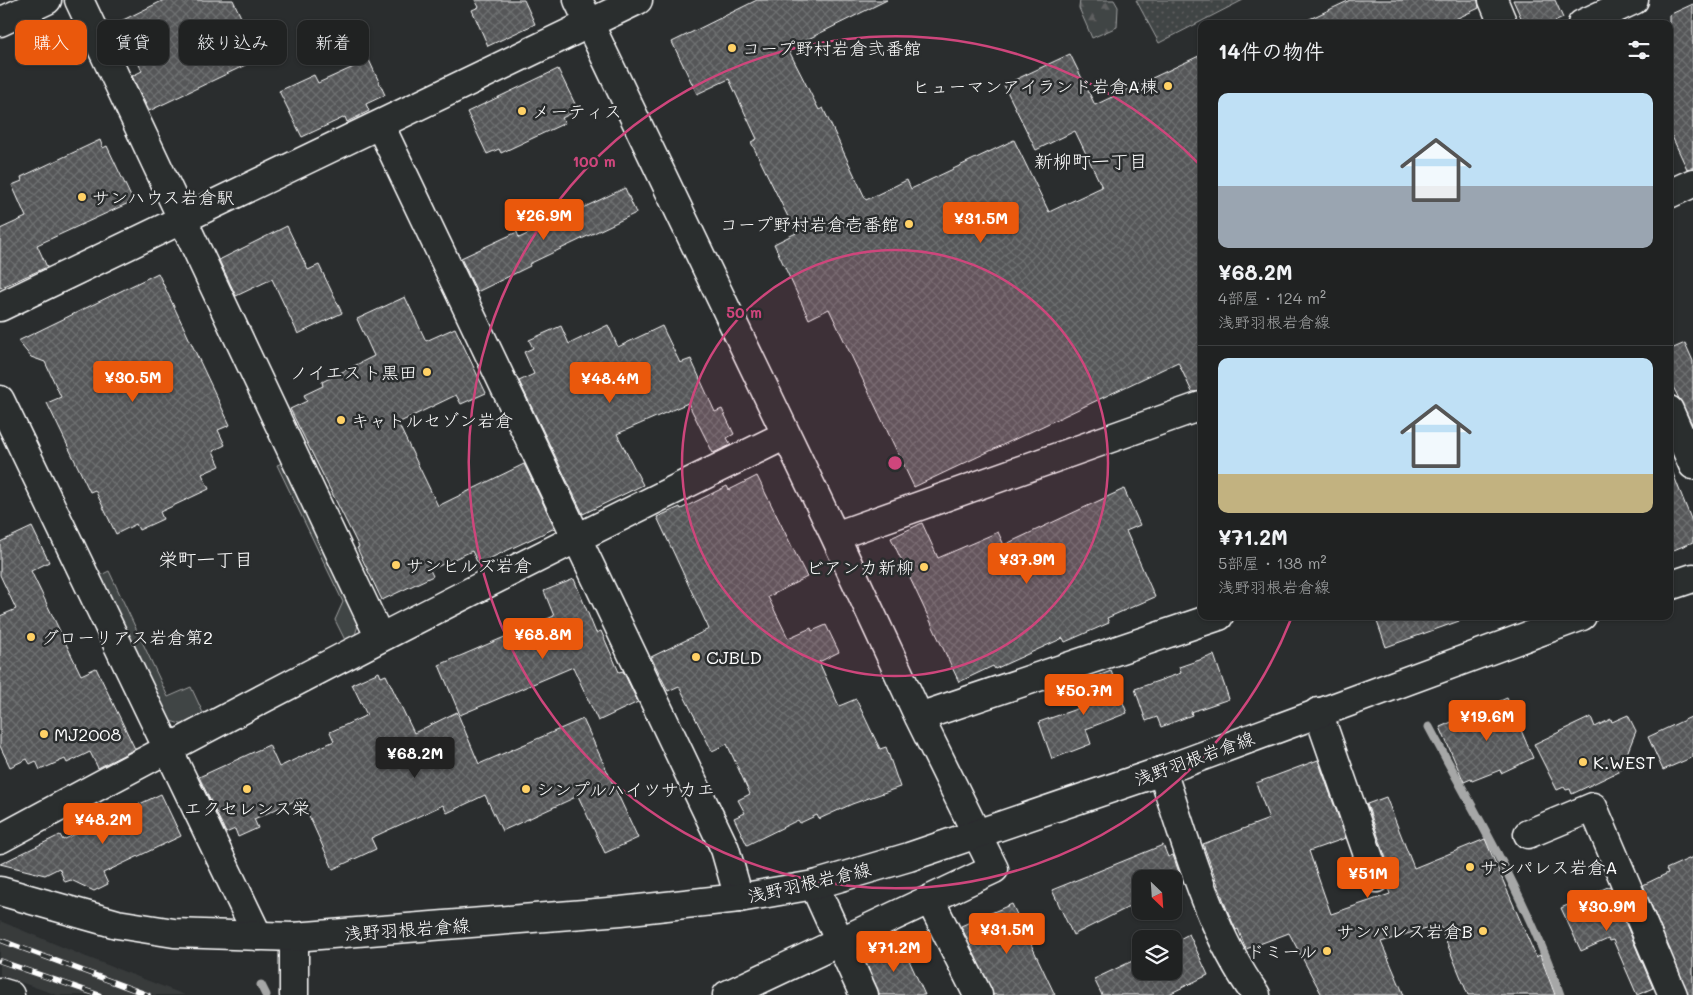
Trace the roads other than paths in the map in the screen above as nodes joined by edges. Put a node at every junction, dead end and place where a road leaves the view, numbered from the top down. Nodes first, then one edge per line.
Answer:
1 (47, 0) edge
2 (79, 0) edge
3 (638, 0) edge
4 (1493, 0) edge
5 (1634, 0) edge
6 (584, 12) edge
7 (1501, 20) edge
8 (1591, 20) edge
9 (0, 22) edge
10 (380, 124) junction
11 (1693, 183) edge
12 (1673, 192) edge
13 (182, 219) junction
14 (0, 307) edge
15 (0, 400) edge
16 (1198, 407) edge
17 (1673, 422) edge
18 (786, 435) junction
19 (1685, 456) edge
20 (835, 536) junction
21 (575, 538) junction
22 (1693, 578) edge
23 (1673, 585) edge
24 (1207, 620) edge
25 (1571, 620) edge
26 (380, 638) junction
27 (1318, 712) junction
28 (919, 718) junction
29 (167, 748) junction
30 (1162, 771) junction
31 (977, 833) junction
32 (1528, 834) dead end
33 (0, 839) edge
34 (1376, 878) dead end
35 (814, 885) junction
36 (0, 891) edge
37 (739, 898) junction
38 (930, 900) junction
39 (258, 936) junction
40 (294, 937) junction
41 (839, 942) junction
42 (0, 992) edge
43 (10, 995) edge
44 (294, 995) edge
45 (726, 995) edge
46 (864, 995) edge
47 (978, 995) edge
48 (1256, 995) edge
49 (1673, 995) edge

1 - 9 street
2 - 13 street
3 - 6 street
4 - 7 street
5 - 8 street
6 - 10 street
6 - 18 street
10 - 13 street
10 - 21 street
11 - 12 street
13 - 14 street
13 - 26 street
15 - 29 street
16 - 20 street
17 - 19 street
18 - 20 street
18 - 21 street
20 - 28 street
21 - 26 street
21 - 37 street
22 - 23 street
24 - 28 street
25 - 27 street, 浅野羽根岩倉線
26 - 29 street
27 - 30 street, 浅野羽根岩倉線
27 - 34 street
28 - 31 street
29 - 33 street
29 - 39 street
30 - 31 street, 浅野羽根岩倉線
30 - 48 street
31 - 35 street, 浅野羽根岩倉線
31 - 38 street
32 - 49 street
35 - 37 street, 浅野羽根岩倉線
35 - 41 street
36 - 39 street, 浅野羽根岩倉線
37 - 40 street, 浅野羽根岩倉線
38 - 41 street
38 - 47 street
39 - 40 street, 浅野羽根岩倉線
40 - 44 street
41 - 45 street
41 - 46 street
42 - 43 street

